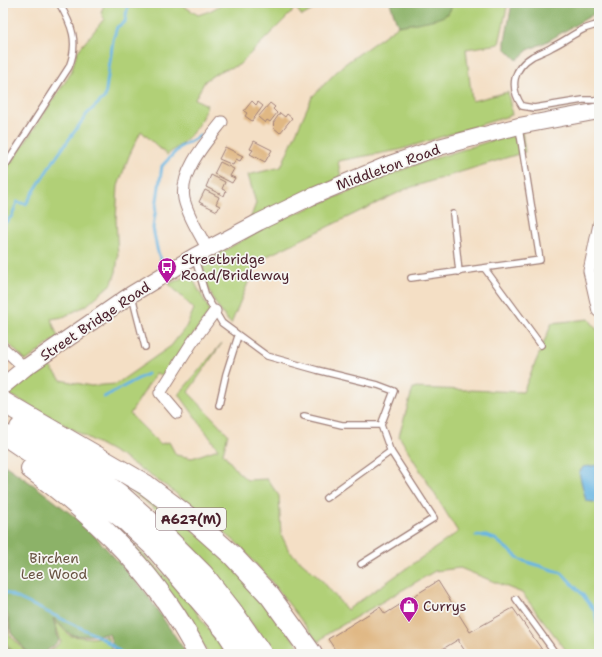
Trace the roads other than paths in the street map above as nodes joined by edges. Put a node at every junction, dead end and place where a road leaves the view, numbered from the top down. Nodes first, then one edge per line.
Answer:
1 (59, 3) edge
2 (599, 24) edge
3 (599, 101) edge
4 (599, 111) edge
5 (222, 122) dead end
6 (519, 126) junction
7 (3, 169) edge
8 (453, 214) dead end
9 (599, 224) edge
10 (197, 255) junction
11 (485, 269) junction
12 (459, 272) junction
13 (412, 278) dead end
14 (132, 294) junction
15 (598, 311) dead end
16 (215, 312) junction
17 (238, 336) junction
18 (541, 346) dead end
19 (145, 347) dead end
20 (3, 348) edge
21 (26, 368) junction
22 (3, 386) edge
23 (3, 402) edge
24 (219, 405) dead end
25 (177, 413) dead end
26 (3, 416) edge
27 (304, 416) dead end
28 (381, 425) junction
29 (15, 438) edge
30 (391, 451) junction
31 (326, 498) dead end
32 (361, 564) dead end
33 (516, 599) dead end
34 (198, 654) edge
35 (241, 654) edge
36 (262, 654) edge
37 (312, 654) edge
38 (556, 654) edge

1 - 7 lane
2 - 3 lane
4 - 6 main road, Middleton Road
5 - 10 street
6 - 10 main road, Middleton Road
6 - 11 lane
8 - 12 lane
9 - 15 street
10 - 14 main road, Street Bridge Road
10 - 16 lane
11 - 12 lane
11 - 18 lane
12 - 13 lane
14 - 19 lane
14 - 21 main road, Street Bridge Road
16 - 17 lane
16 - 25 street
17 - 24 lane
17 - 28 lane
20 - 21 street
21 - 22 main road, Street Bridge Road
23 - 29 highway, A627(M)
26 - 29 highway, A627(M)
27 - 28 lane
28 - 30 lane
29 - 34 highway, A627(M)
29 - 35 highway, A627(M)
29 - 36 highway, A627(M)
29 - 37 highway, A627(M)
30 - 31 lane
30 - 32 lane
33 - 38 lane

